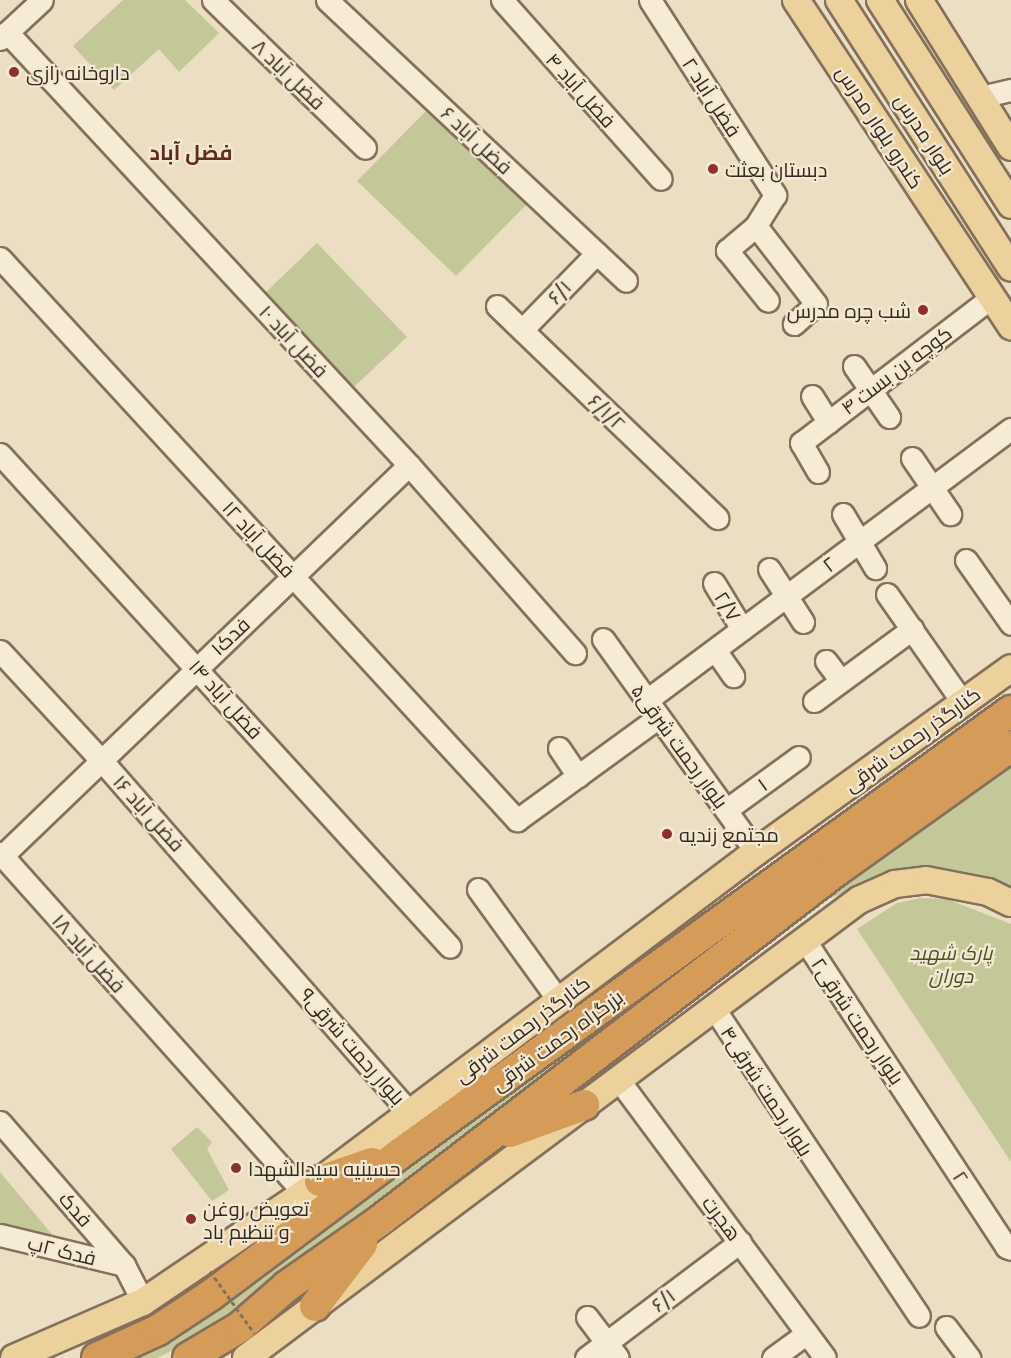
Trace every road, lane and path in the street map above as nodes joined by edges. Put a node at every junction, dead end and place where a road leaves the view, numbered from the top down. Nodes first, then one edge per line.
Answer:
1 (42, 0) edge
2 (213, 0) edge
3 (327, 0) edge
4 (502, 0) edge
5 (650, 0) edge
6 (796, 0) edge
7 (839, 0) edge
8 (880, 0) edge
9 (919, 0) edge
10 (902, 35) junction
11 (4, 36) edge
12 (873, 53) junction
13 (1001, 95) edge
14 (910, 110) junction
15 (1008, 141) edge
16 (365, 148) dead end
17 (661, 179) dead end
18 (1011, 205) edge
19 (756, 226) junction
20 (597, 253) junction
21 (964, 254) junction
22 (0, 258) edge
23 (1011, 268) edge
24 (626, 281) dead end
25 (992, 297) junction
26 (768, 301) dead end
27 (497, 306) dead end
28 (794, 324) dead end
29 (1011, 326) edge
30 (522, 330) junction
31 (854, 366) dead end
32 (870, 390) junction
33 (812, 396) dead end
34 (889, 417) dead end
35 (828, 422) junction
36 (1011, 429) edge
37 (0, 454) edge
38 (912, 458) dead end
39 (409, 465) junction
40 (818, 472) dead end
41 (932, 488) junction
42 (843, 513) dead end
43 (950, 514) dead end
44 (717, 518) dead end
45 (860, 542) junction
46 (966, 560) dead end
47 (875, 568) dead end
48 (769, 569) dead end
49 (293, 576) junction
50 (714, 583) dead end
51 (887, 594) dead end
52 (787, 596) junction
53 (803, 622) dead end
54 (1011, 624) edge
55 (742, 629) junction
56 (912, 630) junction
57 (603, 639) dead end
58 (715, 650) junction
59 (0, 651) edge
60 (575, 653) dead end
61 (826, 661) dead end
62 (197, 668) junction
63 (1011, 668) edge
64 (733, 676) dead end
65 (841, 681) junction
66 (647, 700) junction
67 (814, 701) dead end
68 (963, 702) junction
69 (1011, 711) edge
70 (659, 717) junction
71 (1011, 746) edge
72 (559, 748) dead end
73 (799, 757) dead end
74 (102, 761) junction
75 (578, 776) junction
76 (726, 810) junction
77 (756, 852) junction
78 (1, 856) edge
79 (478, 889) dead end
80 (1011, 903) edge
81 (804, 939) junction
82 (450, 947) dead end
83 (295, 978) joint
84 (559, 1001) junction
85 (713, 1007) junction
86 (618, 1079) junction
87 (913, 1103) joint
88 (584, 1105) junction
89 (410, 1113) junction
90 (0, 1122) edge
91 (482, 1143) junction
92 (398, 1155) junction
93 (312, 1187) junction
94 (378, 1222) junction
95 (0, 1235) edge
96 (740, 1242) junction
97 (1011, 1249) edge
98 (124, 1265) junction
99 (210, 1271) dead end
100 (143, 1302) junction
101 (315, 1306) junction
102 (919, 1316) dead end
103 (587, 1317) dead end
104 (946, 1327) dead end
105 (254, 1333) dead end
106 (807, 1333) junction
107 (612, 1350) edge
108 (14, 1358) edge
109 (97, 1358) edge
110 (188, 1358) edge
111 (246, 1358) edge
112 (586, 1358) edge
113 (773, 1358) edge
114 (825, 1358) edge
115 (969, 1358) edge

1 - 11 street
2 - 16 street, فضل آباد ۸
3 - 20 street, فضل آباد ۶
4 - 17 street, فضل آباد ۴
5 - 19 street, فضل آباد ۲
6 - 21 main road, کندرو بلوار مدرس
7 - 12 main road, بلوار مدرس
8 - 10 main road, بلوار مدرس
9 - 13 main road
10 - 12 main road
10 - 18 main road, بلوار مدرس
11 - 39 street, فضل آباد ۱۰
12 - 14 main road, بلوار مدرس
13 - 15 main road
14 - 21 main road
14 - 23 main road, بلوار مدرس
19 - 26 street
19 - 28 street
20 - 24 street, فضل آباد ۶
20 - 30 street, ۶/۱
21 - 25 main road
22 - 49 street, فضل آباد ۱۲
25 - 29 main road
25 - 32 street, کوچه بن بست ۴
27 - 30 street, ۶/۱/۲
30 - 44 street, ۶/۱/۲
31 - 32 street
32 - 34 street
32 - 35 street, کوچه بن بست ۴
33 - 35 street
35 - 40 street, کوچه بن بست ۴
36 - 41 street, ۲
37 - 62 street, فضل آباد ۱۴
38 - 41 street
39 - 49 street, فدک۱
39 - 60 street, فضل آباد ۱۰
41 - 43 street
41 - 45 street, ۲
42 - 45 street
45 - 47 street
45 - 52 street, ۲
46 - 54 street
48 - 52 street
49 - 62 street, فدک۱
49 - 75 street, فضل آباد ۱۲
50 - 55 street, ۲/۷
51 - 56 street
52 - 53 street
52 - 55 street, ۲
55 - 58 street, ۲
56 - 65 street
56 - 68 street
57 - 66 street, ۵بلوار رحمت شرقی
58 - 64 street
58 - 66 street, ۲
59 - 74 street, فضل آباد ۱۶
61 - 65 street
62 - 74 street, فدک۱
62 - 82 street, فضل آباد ۱۴
63 - 68 main road, کنارگذر رحمت شرقی
65 - 67 street
66 - 70 street, ۵بلوار رحمت شرقی
68 - 77 main road, کنارگذر رحمت شرقی
69 - 92 highway, بزرگراه رحمت شرقی
70 - 75 street
70 - 76 street, ۵بلوار رحمت شرقی
71 - 91 highway, بزرگراه رحمت شرقی
72 - 75 street
73 - 76 street, ۱
74 - 78 street, فدک۱
74 - 83 street, فضل آباد ۱۶
76 - 77 street, ۵بلوار رحمت شرقی
77 - 84 main road, کنارگذر رحمت شرقی
78 - 93 street, فضل آباد ۱۸
79 - 84 street
80 - 81 main road
81 - 85 main road
81 - 87 street, بلوار رحمت شرقی۲
83 - 89 street, بلوار رحمت شرقی۹
84 - 89 main road, کنارگذر رحمت شرقی
85 - 86 main road
85 - 102 street, بلوار رحمت شرقی۴
86 - 88 main road
86 - 96 street, هجرت
87 - 97 street, ۲
88 - 91 highway
88 - 101 main road
89 - 93 main road, کنارگذر رحمت شرقی
90 - 98 street, فدک
91 - 94 highway, بزرگراه رحمت شرقی
92 - 93 highway
92 - 109 highway, بزرگراه رحمت شرقی
93 - 100 main road, کنارگذر رحمت شرقی
94 - 101 highway
94 - 110 highway, بزرگراه رحمت شرقی
95 - 98 street, فدک ۲پ
96 - 106 street, هجرت
96 - 107 street, ۶/۱
98 - 100 street, فدک
99 - 105 path, bridge
100 - 108 main road, کنارگذر رحمت شرقی
101 - 111 main road
103 - 107 street
104 - 115 street
106 - 113 street
106 - 114 street, هجرت
107 - 112 street, ۶/۱

